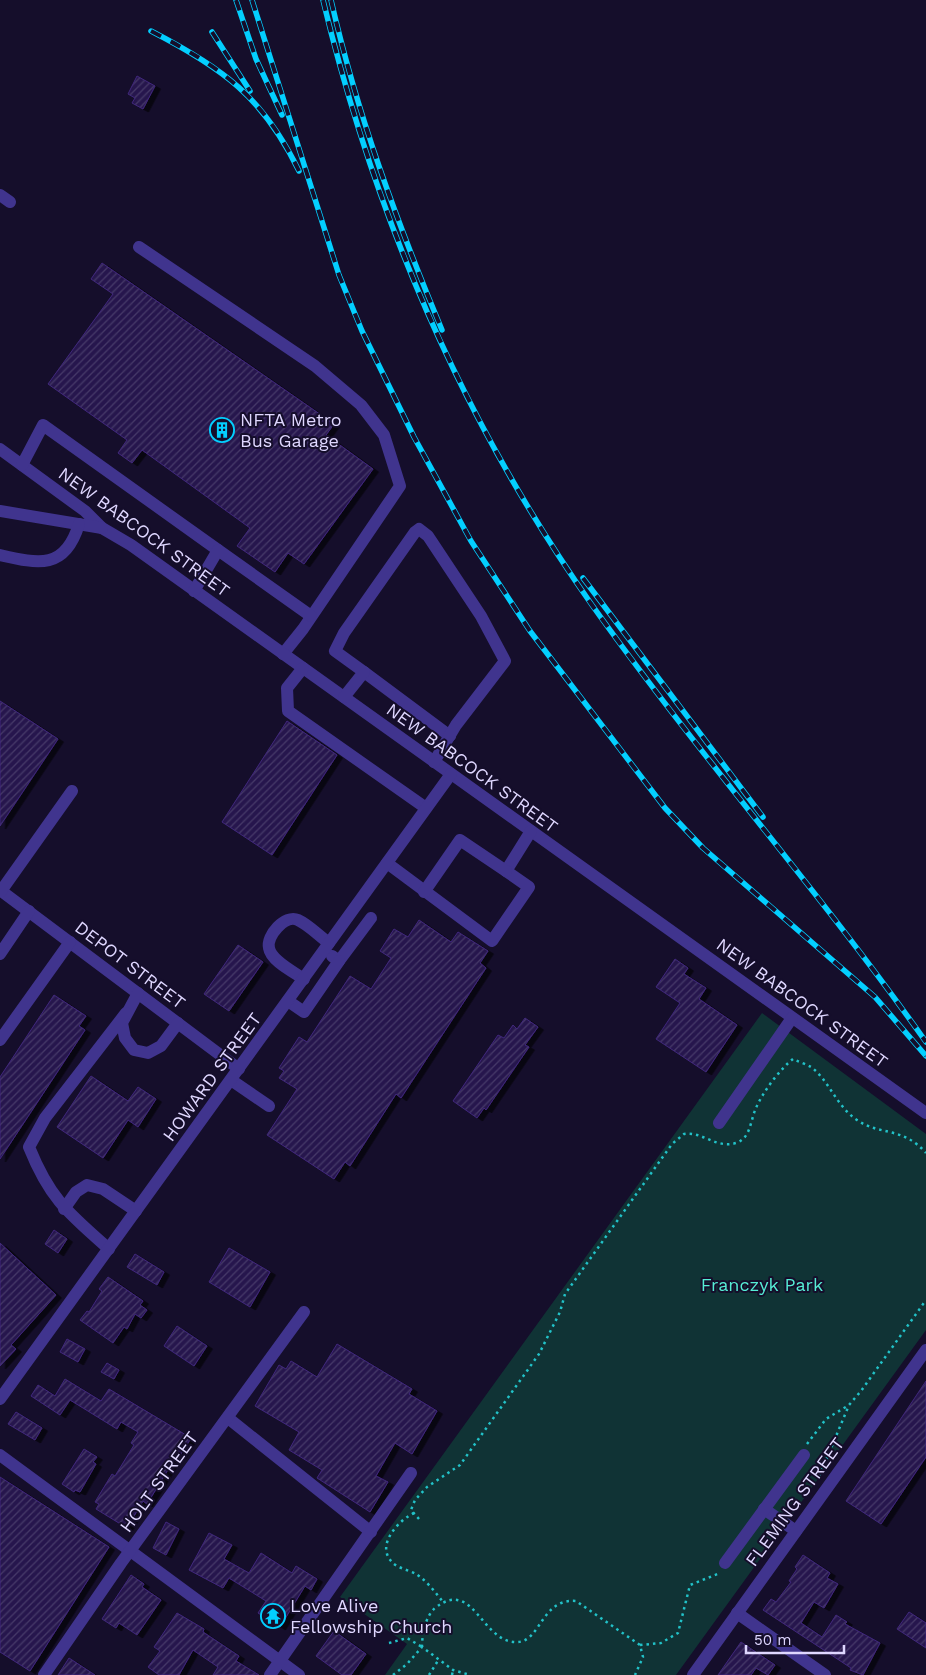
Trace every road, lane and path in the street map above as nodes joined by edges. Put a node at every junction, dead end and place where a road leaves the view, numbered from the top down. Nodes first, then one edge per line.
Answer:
1 (139, 247) dead end
2 (0, 449) edge
3 (22, 465) junction
4 (0, 511) edge
5 (78, 524) junction
6 (102, 528) junction
7 (218, 550) junction
8 (0, 555) edge
9 (194, 590) junction
10 (311, 616) junction
11 (283, 654) junction
12 (303, 668) junction
13 (364, 672) junction
14 (344, 698) junction
15 (450, 736) junction
16 (434, 762) junction
17 (451, 774) junction
18 (72, 791) dead end
19 (426, 808) junction
20 (531, 831) junction
21 (387, 863) junction
22 (506, 871) junction
23 (0, 891) edge
24 (424, 892) junction
25 (29, 912) junction
26 (371, 918) dead end
27 (70, 942) junction
28 (327, 946) junction
29 (0, 954) edge
30 (339, 961) junction
31 (304, 979) junction
32 (138, 993) junction
33 (288, 1001) junction
34 (126, 1012) junction
35 (792, 1018) junction
36 (178, 1023) junction
37 (0, 1040) edge
38 (235, 1074) junction
39 (269, 1106) dead end
40 (926, 1113) edge
41 (719, 1123) dead end
42 (926, 1153) edge
43 (64, 1210) junction
44 (136, 1211) junction
45 (109, 1249) junction
46 (926, 1300) edge
47 (304, 1312) dead end
48 (926, 1350) edge
49 (0, 1399) edge
50 (849, 1404) junction
51 (228, 1418) junction
52 (0, 1455) edge
53 (804, 1455) joint
54 (411, 1472) dead end
55 (817, 1482) dead end
56 (764, 1509) junction
57 (414, 1513) junction
58 (419, 1519) dead end
59 (371, 1532) junction
60 (796, 1532) junction
61 (130, 1551) junction
62 (725, 1563) joint
63 (443, 1602) junction
64 (738, 1613) junction
65 (390, 1643) dead end
66 (640, 1645) junction
67 (422, 1647) junction
68 (439, 1659) junction
69 (280, 1661) junction
70 (453, 1670) junction
71 (44, 1675) edge
72 (270, 1675) edge
73 (299, 1675) edge
74 (393, 1675) edge
75 (429, 1675) edge
76 (452, 1675) edge
77 (470, 1675) edge
78 (635, 1675) edge
79 (692, 1675) edge
80 (825, 1675) edge

1 - 10 street
2 - 3 street, NEW BABCOCK STREET
3 - 6 street, NEW BABCOCK STREET
3 - 7 street
4 - 5 street
5 - 6 street
5 - 8 street
6 - 9 street, NEW BABCOCK STREET
7 - 9 street
7 - 10 street
9 - 11 street, NEW BABCOCK STREET
10 - 11 street
11 - 12 street, NEW BABCOCK STREET
12 - 14 street, NEW BABCOCK STREET
12 - 19 street
13 - 14 street
13 - 15 street
13 - 15 street
14 - 16 street, NEW BABCOCK STREET
15 - 16 street
16 - 17 street, NEW BABCOCK STREET
17 - 19 street, HOWARD STREET
17 - 20 street, NEW BABCOCK STREET
18 - 23 street
19 - 21 street, HOWARD STREET
20 - 22 street
20 - 35 street, NEW BABCOCK STREET
21 - 24 street
21 - 28 street, HOWARD STREET
22 - 24 street
22 - 24 street
23 - 25 street, DEPOT STREET
25 - 27 street, DEPOT STREET
25 - 29 street
26 - 30 street
27 - 32 street, DEPOT STREET
27 - 37 street
28 - 30 street
28 - 31 street, HOWARD STREET
28 - 31 street
30 - 33 street
31 - 33 street, HOWARD STREET
32 - 34 street
32 - 36 street, DEPOT STREET
33 - 38 street, HOWARD STREET
34 - 36 street
34 - 43 street
35 - 40 street, NEW BABCOCK STREET
35 - 41 street
36 - 38 street, DEPOT STREET
38 - 39 street, DEPOT STREET
38 - 44 street, HOWARD STREET
42 - 57 path
43 - 44 street
43 - 45 street
44 - 45 street, HOWARD STREET
45 - 49 street, HOWARD STREET
46 - 50 path
47 - 51 street, HOLT STREET
48 - 60 street, FLEMING STREET
50 - 53 path
50 - 55 path
51 - 59 street
51 - 61 street, HOLT STREET
52 - 61 street
53 - 56 street
54 - 59 street
56 - 60 street
56 - 62 street
57 - 58 path
57 - 63 path
59 - 69 street
60 - 64 street, FLEMING STREET
61 - 69 street
61 - 71 street, HOLT STREET
62 - 66 path
63 - 66 path
63 - 67 path
64 - 79 street, FLEMING STREET
64 - 80 street
65 - 67 path
66 - 78 path
67 - 68 path
67 - 74 path
68 - 70 path
68 - 75 path
69 - 72 street
69 - 73 street
70 - 76 path
70 - 77 path

